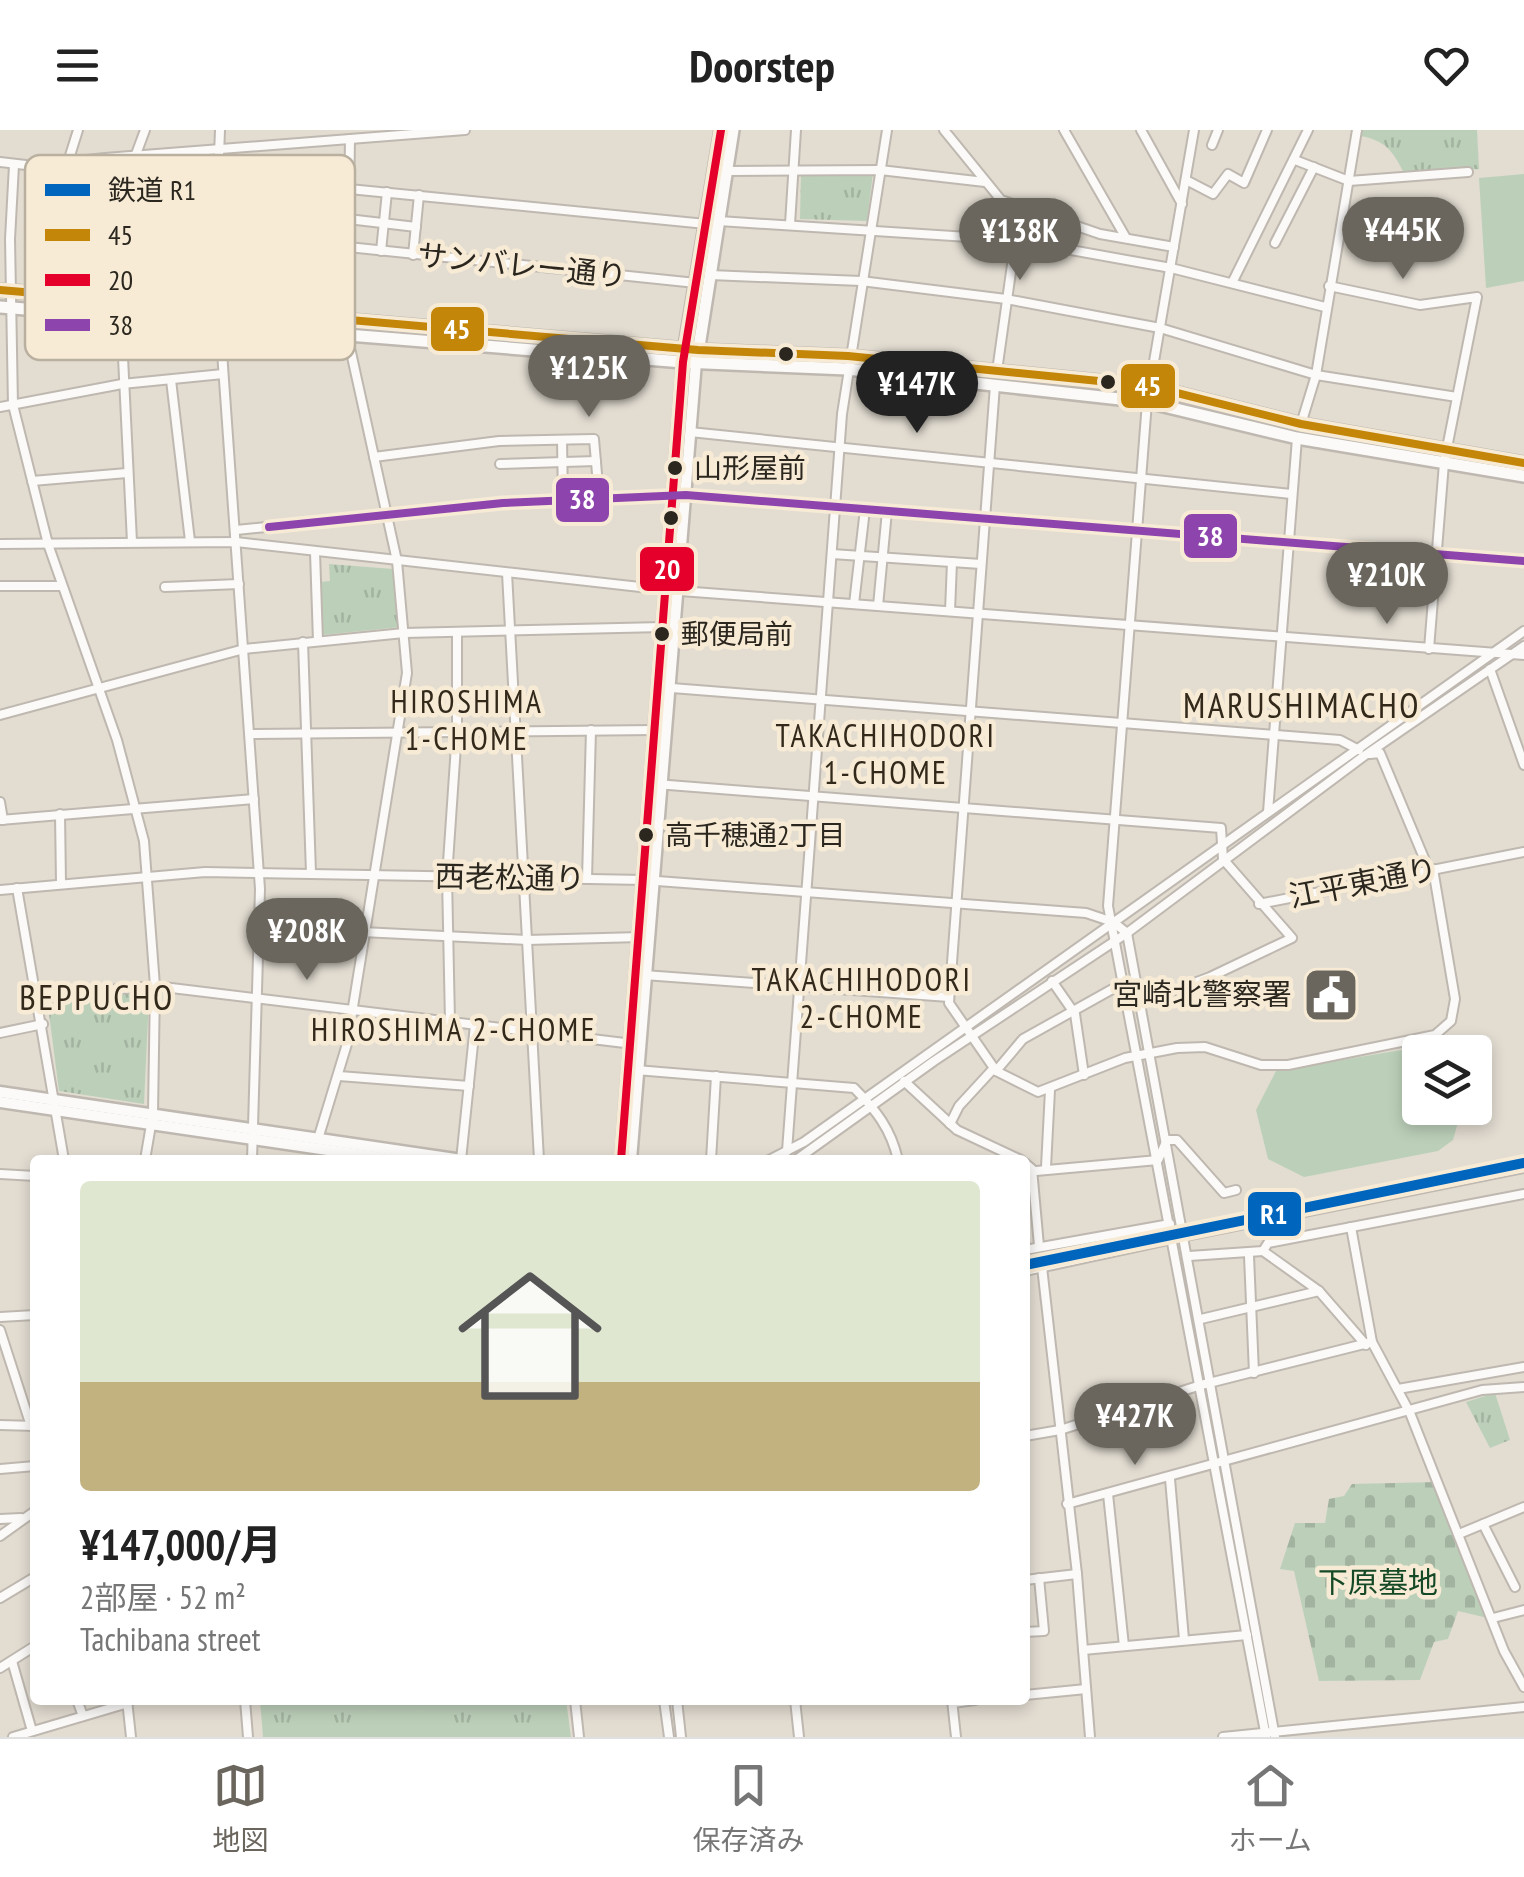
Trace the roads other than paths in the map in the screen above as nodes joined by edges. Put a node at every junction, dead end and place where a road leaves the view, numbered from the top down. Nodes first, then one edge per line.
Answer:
1 (78, 130) edge
2 (144, 130) edge
3 (220, 130) edge
4 (299, 130) edge
5 (465, 130) edge
6 (721, 130) edge
7 (733, 130) edge
8 (796, 130) edge
9 (887, 130) edge
10 (944, 130) edge
11 (1064, 130) edge
12 (1142, 130) edge
13 (1194, 130) edge
14 (1218, 130) edge
15 (1267, 130) edge
16 (1308, 130) edge
17 (1358, 130) edge
18 (346, 136) edge
19 (298, 144) junction
20 (1212, 145) dead end
21 (220, 150) junction
22 (70, 155) edge
23 (136, 155) edge
24 (159, 155) edge
25 (220, 155) edge
26 (1295, 160) junction
27 (0, 162) edge
28 (14, 165) junction
29 (25, 166) edge
30 (1314, 167) junction
31 (794, 169) junction
32 (880, 170) junction
33 (727, 171) junction
34 (1468, 172) dead end
35 (1186, 180) junction
36 (1348, 180) junction
37 (985, 182) junction
38 (355, 189) edge
39 (388, 192) junction
40 (419, 195) junction
41 (1182, 204) junction
42 (1271, 206) junction
43 (1020, 208) junction
44 (1289, 216) junction
45 (355, 219) edge
46 (384, 223) junction
47 (712, 223) junction
48 (790, 224) junction
49 (416, 226) junction
50 (870, 229) junction
51 (5, 238) edge
52 (1126, 238) junction
53 (1015, 240) junction
54 (1275, 243) dead end
55 (355, 248) edge
56 (1174, 248) junction
57 (381, 252) junction
58 (413, 255) junction
59 (1171, 268) junction
60 (710, 275) junction
61 (862, 281) junction
62 (696, 283) junction
63 (1232, 284) junction
64 (1329, 286) junction
65 (6, 291) edge
66 (1006, 299) junction
67 (1325, 306) junction
68 (6, 308) edge
69 (355, 321) edge
70 (1160, 328) junction
71 (355, 335) edge
72 (690, 356) junction
73 (121, 360) edge
74 (222, 360) edge
75 (353, 360) edge
76 (848, 363) junction
77 (223, 374) junction
78 (1316, 375) junction
79 (171, 380) junction
80 (996, 381) junction
81 (122, 384) junction
82 (1149, 386) junction
83 (1457, 397) junction
84 (1147, 402) junction
85 (13, 406) junction
86 (0, 407) edge
87 (1301, 424) junction
88 (690, 432) junction
89 (1297, 438) junction
90 (562, 440) junction
91 (841, 448) junction
92 (1445, 457) junction
93 (374, 458) junction
94 (596, 461) junction
95 (563, 462) junction
96 (989, 462) junction
97 (1524, 462) edge
98 (500, 464) dead end
99 (128, 472) junction
100 (1524, 476) edge
101 (1140, 478) junction
102 (32, 481) junction
103 (673, 494) junction
104 (1291, 494) junction
105 (686, 495) junction
106 (599, 497) junction
107 (563, 499) junction
108 (837, 506) junction
109 (865, 509) junction
110 (888, 511) junction
111 (388, 518) junction
112 (985, 519) junction
113 (236, 530) junction
114 (1137, 532) junction
115 (132, 542) junction
116 (190, 542) junction
117 (236, 542) junction
118 (1288, 543) junction
119 (0, 544) edge
120 (48, 544) junction
121 (315, 552) junction
122 (1437, 553) junction
123 (832, 554) junction
124 (860, 556) junction
125 (883, 558) junction
126 (397, 561) junction
127 (1524, 561) edge
128 (952, 562) junction
129 (981, 564) junction
130 (508, 573) junction
131 (239, 584) junction
132 (0, 586) edge
133 (62, 586) junction
134 (165, 587) dead end
135 (672, 591) junction
136 (829, 603) junction
137 (854, 604) junction
138 (878, 606) junction
139 (950, 611) junction
140 (977, 613) junction
141 (664, 626) junction
142 (1129, 626) junction
143 (510, 631) junction
144 (1524, 631) edge
145 (457, 632) junction
146 (404, 633) junction
147 (1280, 638) junction
148 (318, 641) junction
149 (303, 642) junction
150 (1524, 646) edge
151 (244, 648) junction
152 (1429, 650) junction
153 (1491, 654) junction
154 (1511, 655) junction
155 (1524, 655) edge
156 (1490, 670) junction
157 (664, 687) junction
158 (96, 688) junction
159 (821, 698) junction
160 (970, 710) junction
161 (0, 715) edge
162 (1120, 722) junction
163 (591, 730) junction
164 (656, 730) junction
165 (458, 731) junction
166 (516, 731) junction
167 (398, 732) junction
168 (306, 733) junction
169 (250, 734) junction
170 (1272, 734) junction
171 (1357, 747) junction
172 (1364, 756) junction
173 (1524, 765) edge
174 (657, 784) junction
175 (812, 797) junction
176 (254, 799) junction
177 (0, 802) edge
178 (135, 806) junction
179 (962, 807) junction
180 (1268, 812) junction
181 (60, 814) junction
182 (1, 820) edge
183 (1113, 821) junction
184 (1225, 843) junction
185 (1524, 852) edge
186 (1223, 859) junction
187 (1431, 870) junction
188 (260, 872) junction
189 (311, 874) junction
190 (376, 875) junction
191 (148, 876) junction
192 (447, 877) junction
193 (524, 878) junction
194 (587, 879) junction
195 (650, 880) junction
196 (60, 883) junction
197 (17, 888) junction
198 (0, 890) edge
199 (806, 892) junction
200 (956, 904) junction
201 (1258, 904) junction
202 (1114, 922) junction
203 (362, 932) junction
204 (1127, 933) junction
205 (448, 937) junction
206 (645, 939) junction
207 (527, 940) junction
208 (1115, 940) junction
209 (642, 975) junction
210 (1052, 981) junction
211 (1124, 982) junction
212 (155, 986) junction
213 (799, 986) junction
214 (38, 996) junction
215 (257, 996) junction
216 (949, 997) junction
217 (1140, 1003) junction
218 (353, 1008) junction
219 (1073, 1010) junction
220 (450, 1022) junction
221 (43, 1024) junction
222 (475, 1024) junction
223 (532, 1031) junction
224 (0, 1033) edge
225 (967, 1033) junction
226 (637, 1044) junction
227 (1150, 1054) junction
228 (1138, 1056) junction
229 (634, 1070) junction
230 (995, 1070) junction
231 (1084, 1075) junction
232 (339, 1076) junction
233 (716, 1076) junction
234 (904, 1081) junction
235 (791, 1083) junction
236 (469, 1086) junction
237 (1050, 1090) junction
238 (0, 1092) edge
239 (864, 1098) junction
240 (0, 1102) edge
241 (873, 1105) junction
242 (58, 1106) junction
243 (152, 1118) junction
244 (950, 1124) junction
245 (255, 1135) junction
246 (1167, 1140) junction
247 (317, 1143) junction
248 (787, 1151) junction
249 (63, 1155) edge
250 (146, 1155) edge
251 (253, 1155) edge
252 (373, 1155) edge
253 (419, 1155) edge
254 (462, 1155) edge
255 (539, 1155) edge
256 (622, 1155) edge
257 (632, 1155) edge
258 (711, 1155) edge
259 (779, 1155) edge
260 (803, 1155) edge
261 (896, 1155) edge
262 (1006, 1155) edge
263 (1158, 1160) junction
264 (1030, 1166) edge
265 (1046, 1167) junction
266 (1524, 1168) edge
267 (0, 1174) edge
268 (30, 1176) edge
269 (1236, 1190) dead end
270 (1030, 1191) edge
271 (1524, 1194) edge
272 (1170, 1224) junction
273 (1351, 1227) junction
274 (1185, 1236) junction
275 (1173, 1239) junction
276 (1039, 1246) junction
277 (1030, 1249) edge
278 (1264, 1251) junction
279 (1189, 1256) junction
280 (1249, 1256) junction
281 (1042, 1267) junction
282 (1030, 1270) edge
283 (1319, 1291) junction
284 (1251, 1306) junction
285 (30, 1315) edge
286 (0, 1317) edge
287 (1201, 1320) junction
288 (0, 1330) edge
289 (1369, 1344) junction
290 (1524, 1367) edge
291 (1254, 1373) junction
292 (1212, 1384) junction
293 (1201, 1386) junction
294 (1524, 1386) edge
295 (1398, 1389) junction
296 (1410, 1413) junction
297 (30, 1417) edge
298 (0, 1425) edge
299 (30, 1426) edge
300 (1060, 1430) junction
301 (1030, 1435) edge
302 (1221, 1463) junction
303 (30, 1466) edge
304 (0, 1469) edge
305 (1170, 1479) junction
306 (1108, 1494) junction
307 (1067, 1504) junction
308 (1524, 1506) edge
309 (30, 1516) edge
310 (24, 1518) junction
311 (0, 1520) edge
312 (1483, 1524) junction
313 (1459, 1534) junction
314 (0, 1536) edge
315 (1077, 1574) junction
316 (1039, 1578) junction
317 (1030, 1579) edge
318 (30, 1580) edge
319 (1515, 1587) dead end
320 (0, 1598) edge
321 (1524, 1610) edge
322 (1492, 1618) junction
323 (1030, 1632) edge
324 (1247, 1636) junction
325 (1184, 1639) junction
326 (1124, 1646) junction
327 (30, 1649) edge
328 (1084, 1650) junction
329 (12, 1661) junction
330 (0, 1668) edge
331 (1524, 1687) edge
332 (1086, 1689) junction
333 (1030, 1695) edge
334 (80, 1705) edge
335 (118, 1705) edge
336 (127, 1705) edge
337 (245, 1705) edge
338 (575, 1705) edge
339 (665, 1705) edge
340 (677, 1705) edge
341 (796, 1705) edge
342 (952, 1705) edge
343 (1524, 1707) edge
344 (83, 1716) junction
345 (1383, 1724) junction
346 (32, 1731) junction
347 (1270, 1735) edge
348 (13, 1737) edge
349 (131, 1737) edge
350 (248, 1737) edge
351 (580, 1737) edge
352 (669, 1737) edge
353 (681, 1737) edge
354 (799, 1737) edge
355 (956, 1737) edge
356 (1090, 1737) edge
357 (1224, 1737) edge
358 (1384, 1737) edge

1 - 22 street
2 - 23 street
3 - 21 street
4 - 19 street
5 - 18 street
6 - 47 highway
7 - 33 highway
8 - 31 street
9 - 32 street
10 - 37 street
11 - 52 street
12 - 41 street
13 - 35 street
14 - 20 street
15 - 35 street
16 - 26 street
17 - 36 street
18 - 19 street
19 - 21 street
21 - 24 street
21 - 25 street
26 - 30 street
26 - 42 street
27 - 28 street
28 - 29 street
28 - 51 street
30 - 36 street
30 - 44 street
31 - 32 street
31 - 33 street
31 - 48 street
32 - 37 street
32 - 50 street
33 - 47 highway
34 - 36 street
35 - 41 street
36 - 64 street
37 - 43 street
38 - 39 street
39 - 40 street
39 - 46 street
40 - 47 street
40 - 49 street
41 - 56 street
42 - 44 street
42 - 63 street
43 - 52 street
43 - 53 street
44 - 54 street
45 - 46 street
46 - 49 street
46 - 57 street
47 - 48 street
47 - 60 highway
47 - 62 highway
48 - 50 street
49 - 58 street
50 - 53 street
50 - 61 street
51 - 65 street
52 - 56 street
53 - 59 street
53 - 66 street
55 - 57 street, サンバレー通り
56 - 59 street
57 - 58 street, サンバレー通り
58 - 62 street, サンバレー通り
59 - 63 street
59 - 70 street
60 - 61 street
60 - 72 highway
61 - 66 street
61 - 76 street
62 - 72 highway
63 - 67 street
64 - 67 street
64 - 83 street
65 - 68 street
66 - 70 street
66 - 80 street
67 - 78 street
68 - 85 street
69 - 72 highway
70 - 78 street
70 - 82 street
71 - 72 highway
72 - 76 highway
72 - 88 main road
72 - 103 main road
73 - 81 street
74 - 77 street
75 - 93 street
76 - 80 highway
76 - 91 street
77 - 79 street
77 - 113 street
78 - 83 street
78 - 87 street
79 - 81 street
79 - 116 street
80 - 82 highway
80 - 84 highway
80 - 96 street
81 - 85 street
81 - 99 street
82 - 84 street
82 - 87 highway
83 - 92 street
84 - 89 highway
84 - 101 street
85 - 86 street
85 - 102 street
87 - 89 street
87 - 92 highway
88 - 91 street
88 - 105 main road
89 - 92 highway
89 - 104 street
90 - 93 street
90 - 94 street
90 - 95 street
91 - 96 street
91 - 108 street
92 - 97 highway
92 - 100 highway
92 - 122 street
93 - 111 street
94 - 95 street
94 - 106 street
95 - 98 street
95 - 107 street
96 - 101 street
96 - 112 street
99 - 102 street
99 - 115 street
101 - 104 street
101 - 114 street
102 - 120 street
103 - 105 street
103 - 106 street
103 - 135 main road
104 - 118 street
105 - 108 street
105 - 135 main road
106 - 107 street
107 - 111 street
108 - 109 street
108 - 123 street
109 - 110 street
109 - 124 street
110 - 112 street
110 - 125 street
111 - 113 street
111 - 126 street
112 - 114 street
112 - 129 street
113 - 117 street
114 - 118 street
114 - 142 street
115 - 116 street
115 - 120 street
116 - 117 street
117 - 121 street
117 - 131 street
118 - 122 street
118 - 147 street
119 - 120 street
120 - 133 street
121 - 126 street
121 - 148 street
122 - 127 street
122 - 152 street
123 - 124 street
123 - 136 street
124 - 125 street
124 - 137 street
125 - 128 street
125 - 138 street
126 - 130 street
126 - 146 street
128 - 129 street
128 - 139 street
129 - 140 street
130 - 135 street
130 - 143 street
131 - 134 street
131 - 151 street
132 - 133 street
133 - 158 street
135 - 136 street
135 - 141 main road
135 - 157 main road
136 - 137 street
136 - 159 street
137 - 138 street
138 - 139 street
139 - 140 street
140 - 142 street
140 - 160 street
141 - 143 street
141 - 157 main road
142 - 147 street
142 - 162 street
143 - 145 street
143 - 166 street
144 - 153 street
145 - 146 street
145 - 165 street
146 - 148 street
146 - 167 street
147 - 152 street
147 - 170 street
148 - 149 street
149 - 151 street
149 - 168 street
150 - 154 street
151 - 158 street
151 - 169 street
152 - 153 street
153 - 154 street
153 - 156 street
153 - 171 street
154 - 155 street
154 - 156 street
156 - 172 street
156 - 173 street
157 - 159 street
157 - 164 main road
157 - 174 main road
158 - 161 street
158 - 178 street
159 - 160 street
159 - 175 street
160 - 162 street
160 - 179 street
162 - 170 street
162 - 183 street
163 - 164 street
163 - 166 street
163 - 194 street
164 - 174 main road
165 - 166 street
165 - 167 street
165 - 192 street
166 - 193 street
167 - 168 street
167 - 190 street
168 - 169 street
168 - 189 street
169 - 176 street
170 - 171 street
170 - 180 street
171 - 172 street
171 - 180 street
172 - 186 street
172 - 187 street
174 - 175 street
174 - 195 main road
175 - 179 street
175 - 199 street
176 - 178 street
176 - 188 street
177 - 182 street
178 - 181 street
178 - 191 street
179 - 183 street
179 - 200 street
180 - 184 street
181 - 182 street
181 - 196 street
183 - 184 street
183 - 202 street
184 - 186 street
184 - 202 street
185 - 187 street, 江平東通り
186 - 201 street, 江平東通り
186 - 204 street
187 - 201 street, 江平東通り
187 - 227 street
188 - 189 street, 西老松通り
188 - 191 street, 西老松通り
188 - 215 street
189 - 190 street, 西老松通り
190 - 192 street, 西老松通り
190 - 203 street
191 - 196 street, 西老松通り
191 - 212 street
192 - 193 street, 西老松通り
192 - 205 street
193 - 194 street, 西老松通り
193 - 207 street
194 - 195 street, 西老松通り
195 - 199 street, 西老松通り
195 - 206 main road
196 - 197 street, 西老松通り
197 - 198 street, 西老松通り
197 - 214 street
199 - 200 street, 西老松通り
199 - 213 street
200 - 202 street, 西老松通り
200 - 216 street
201 - 217 street
202 - 204 street
202 - 208 street
202 - 225 street
203 - 205 street
203 - 218 street
204 - 208 street
204 - 217 street
205 - 207 street
205 - 220 street
206 - 207 street
206 - 209 main road
207 - 223 street
208 - 210 street
208 - 211 street
209 - 213 street
209 - 226 main road
210 - 219 street
210 - 225 street
211 - 219 street
211 - 228 street
212 - 214 street
212 - 215 street
212 - 243 street
213 - 216 street
213 - 235 street
214 - 221 street
215 - 218 street
215 - 245 street
216 - 225 street
217 - 227 street
218 - 220 street
218 - 232 street
219 - 230 street
219 - 231 street
220 - 222 street
221 - 224 street
221 - 242 street
222 - 223 street
222 - 236 street
223 - 226 street
223 - 255 street
225 - 230 street
225 - 234 street
225 - 239 street
226 - 229 main road
227 - 228 street
227 - 246 street
228 - 231 street
228 - 263 street
229 - 233 street
229 - 256 main road
229 - 257 main road
230 - 237 street
230 - 244 street
231 - 237 street
232 - 236 street
232 - 247 street
233 - 235 street
233 - 258 street
234 - 241 street
234 - 244 street
235 - 239 street
235 - 248 street
236 - 254 street
237 - 265 street
238 - 242 main road
239 - 241 street
239 - 248 street
240 - 242 main road
241 - 260 street
241 - 261 street
242 - 243 main road
242 - 249 street
243 - 245 main road
243 - 250 street
244 - 262 street
245 - 247 main road
245 - 251 street
246 - 263 street
246 - 269 street
246 - 274 street
247 - 252 main road
247 - 253 main road
248 - 259 street
263 - 265 street
263 - 272 street
264 - 265 street
266 - 274 street
267 - 268 street
270 - 276 street
271 - 273 street
272 - 275 street
272 - 276 street
273 - 278 street
273 - 289 street
274 - 279 street
275 - 281 street
275 - 293 street
276 - 277 street
278 - 280 street
278 - 283 street
279 - 280 street
279 - 287 street
280 - 284 street
281 - 282 street
281 - 300 street
283 - 284 street
283 - 289 street
284 - 287 street
284 - 291 street
285 - 286 street
287 - 292 street
288 - 297 street
289 - 291 street
289 - 295 street
290 - 295 street
291 - 292 street
292 - 293 street
292 - 302 street
293 - 300 street
293 - 302 street
294 - 296 street
295 - 296 street
296 - 302 street
296 - 313 street
298 - 299 street
300 - 301 street
300 - 307 street
302 - 305 street
302 - 324 street
302 - 347 street
303 - 304 street
305 - 306 street
305 - 325 street
306 - 307 street
306 - 326 street
307 - 315 street
308 - 312 street
309 - 310 street
310 - 311 street
310 - 314 street
312 - 313 street
312 - 319 street
313 - 322 street
315 - 316 street
315 - 328 street
316 - 317 street
316 - 323 street
318 - 320 street
321 - 322 street
322 - 331 street
324 - 325 street
324 - 347 street
325 - 326 street
326 - 328 street
327 - 329 street
328 - 332 street
329 - 330 street
329 - 346 street
332 - 333 street
332 - 356 street
334 - 344 street
335 - 344 street
336 - 349 street
337 - 350 street
338 - 351 street
339 - 352 street
340 - 353 street
341 - 354 street
342 - 355 street
343 - 345 street
344 - 346 street
345 - 347 street
345 - 358 street
346 - 348 street
347 - 357 street

